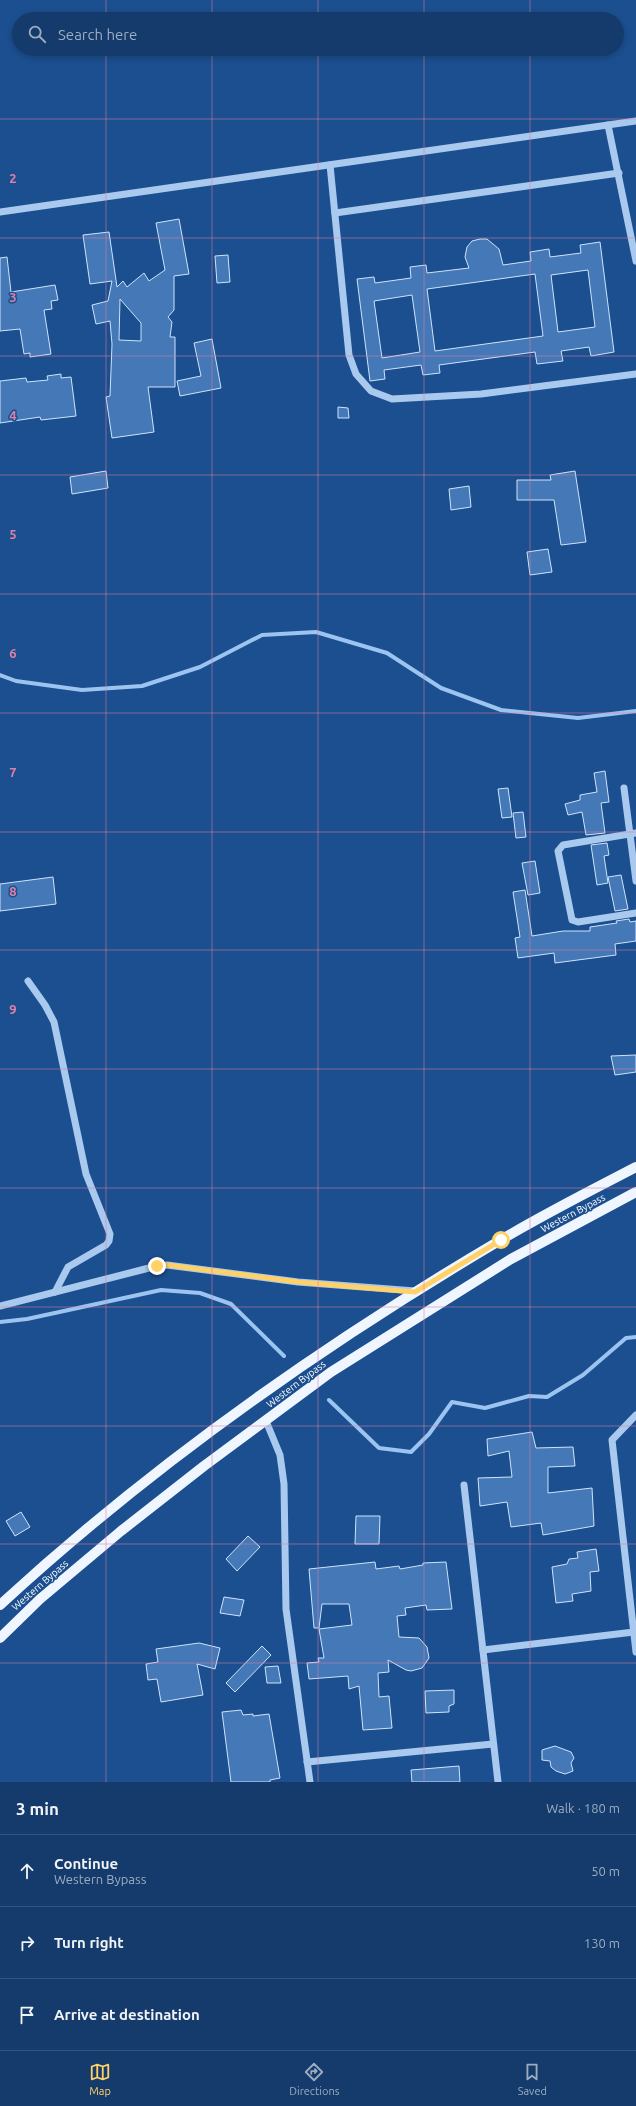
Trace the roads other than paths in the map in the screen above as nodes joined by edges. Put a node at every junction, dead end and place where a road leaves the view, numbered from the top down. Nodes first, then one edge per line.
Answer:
1 (636, 121) edge
2 (608, 125) junction
3 (330, 165) junction
4 (619, 173) junction
5 (0, 212) edge
6 (335, 213) junction
7 (636, 261) edge
8 (636, 374) edge
9 (624, 788) dead end
10 (633, 834) edge
11 (636, 881) edge
12 (636, 912) edge
13 (28, 981) dead end
14 (636, 1167) edge
15 (636, 1192) edge
16 (55, 1292) junction
17 (415, 1292) junction
18 (0, 1306) edge
19 (636, 1415) edge
20 (266, 1421) junction
21 (464, 1485) dead end
22 (0, 1605) edge
23 (634, 1632) junction
24 (0, 1638) edge
25 (483, 1650) junction
26 (636, 1652) edge
27 (493, 1744) junction
28 (307, 1762) junction
29 (310, 1782) edge
30 (498, 1782) edge

1 - 2 street
2 - 3 street
2 - 4 street
3 - 5 street
3 - 6 street
4 - 6 street
4 - 7 street
6 - 8 street
9 - 10 street
10 - 11 street
10 - 12 street
13 - 16 street
14 - 17 main road, Western Bypass
15 - 20 main road, Western Bypass
16 - 17 street
16 - 18 street
17 - 22 main road, Western Bypass
19 - 23 street
20 - 24 main road, Western Bypass
20 - 28 street
21 - 25 street
23 - 25 street
23 - 26 street
25 - 27 street
27 - 28 street
27 - 30 street
28 - 29 street

